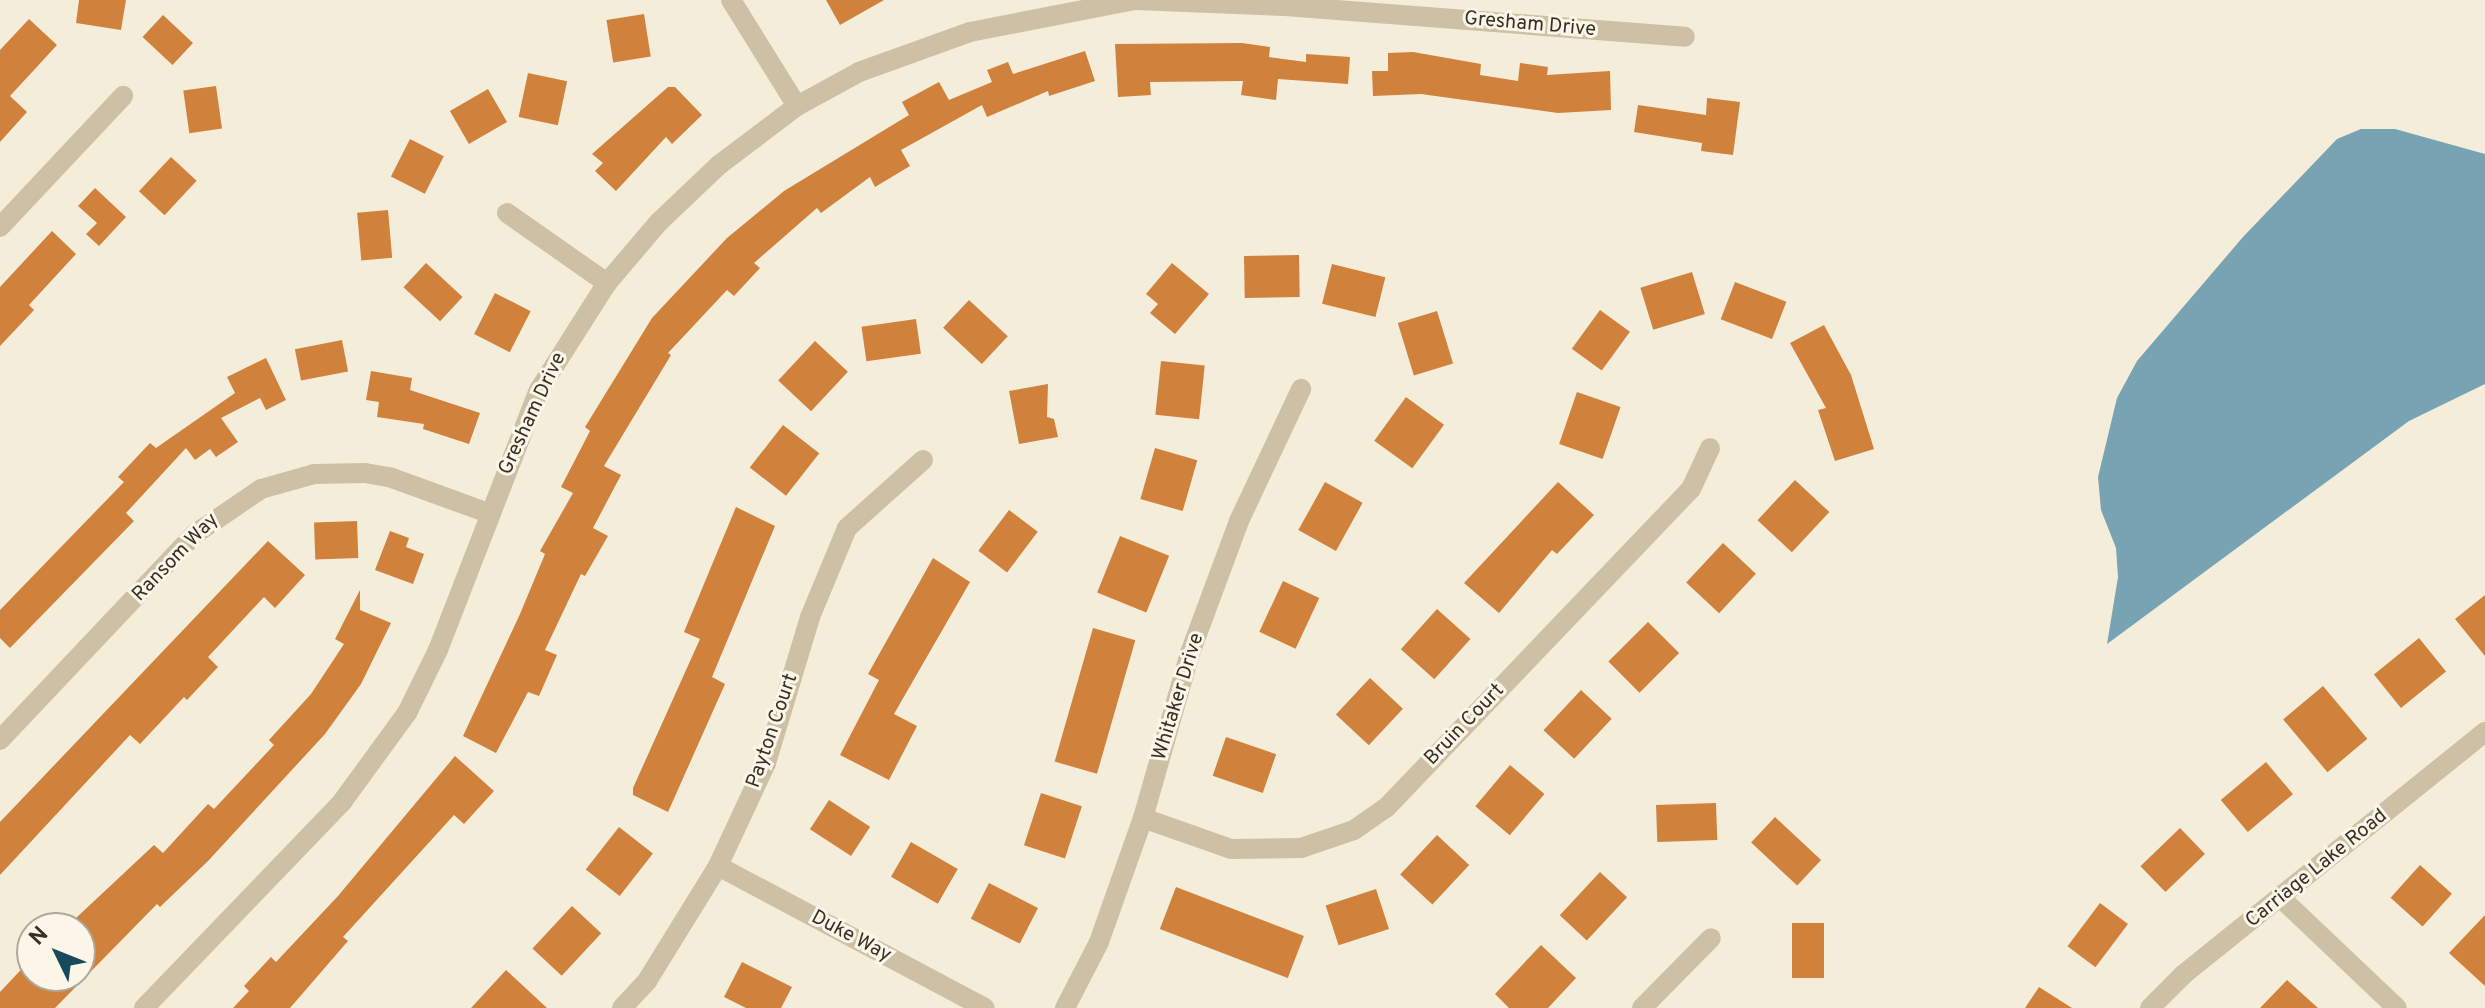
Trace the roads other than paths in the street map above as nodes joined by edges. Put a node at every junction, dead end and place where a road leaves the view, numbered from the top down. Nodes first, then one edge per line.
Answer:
1 (731, 0) edge
2 (1136, 0) edge
3 (1685, 37) dead end
4 (123, 96) dead end
5 (797, 106) junction
6 (507, 213) dead end
7 (0, 227) edge
8 (607, 283) junction
9 (1301, 389) dead end
10 (1710, 448) dead end
11 (923, 460) dead end
12 (491, 514) junction
13 (2485, 732) edge
14 (0, 740) edge
15 (1143, 818) junction
16 (718, 866) junction
17 (2282, 899) junction
18 (1711, 938) dead end
19 (144, 1008) edge
20 (622, 1008) edge
21 (985, 1008) edge
22 (1065, 1008) edge
23 (1642, 1008) edge
24 (2150, 1008) edge
25 (2397, 1008) edge

1 - 5 street
2 - 3 street, Gresham Drive
2 - 5 street, Gresham Drive
4 - 7 street
5 - 8 street, Gresham Drive
6 - 8 street
8 - 12 street, Gresham Drive
9 - 15 street, Whitaker Drive
10 - 15 street, Bruin Court
11 - 16 street, Payton Court
12 - 14 street, Ransom Way
12 - 19 street, Gresham Drive
13 - 17 street, Carriage Lake Road
15 - 22 street, Whitaker Drive
16 - 20 street, Payton Court
16 - 21 street, Duke Way
17 - 24 street, Carriage Lake Road
17 - 25 street
18 - 23 street

